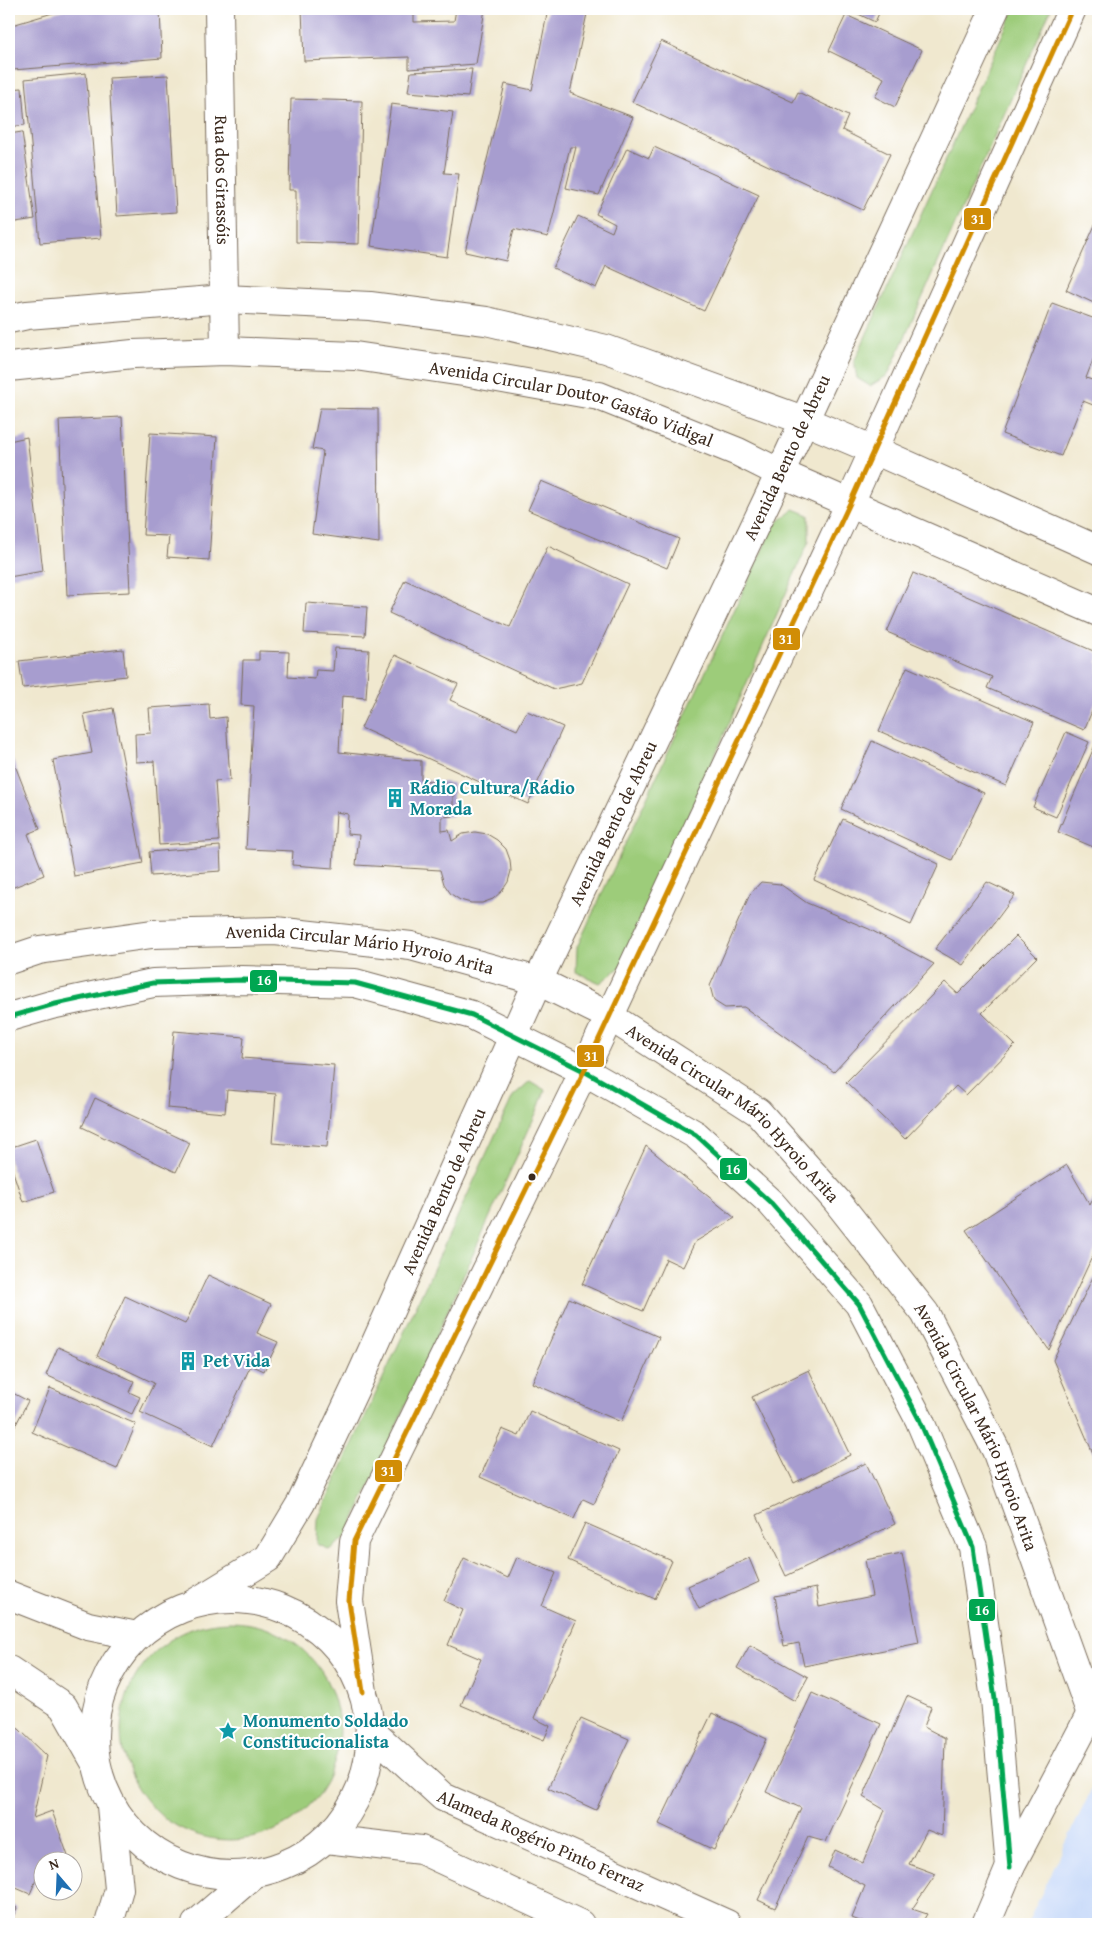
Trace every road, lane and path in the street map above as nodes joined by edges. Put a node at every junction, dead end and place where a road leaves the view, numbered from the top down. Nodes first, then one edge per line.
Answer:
1 (219, 9) edge
2 (995, 9) edge
3 (1072, 9) edge
4 (224, 299) junction
5 (9, 319) edge
6 (224, 351) junction
7 (9, 367) edge
8 (803, 420) junction
9 (874, 450) junction
10 (780, 473) junction
11 (850, 503) junction
12 (1098, 550) edge
13 (1098, 612) edge
14 (9, 960) edge
15 (538, 981) junction
16 (609, 1016) junction
17 (9, 1017) edge
18 (514, 1037) junction
19 (584, 1071) junction
20 (9, 1595) edge
21 (193, 1604) junction
22 (137, 1636) junction
23 (9, 1670) edge
24 (363, 1692) junction
25 (1096, 1711) edge
26 (371, 1731) junction
27 (95, 1762) junction
28 (110, 1806) junction
29 (326, 1839) junction
30 (1010, 1867) junction
31 (254, 1874) junction
32 (109, 1924) edge
33 (196, 1924) edge
34 (580, 1924) edge
35 (728, 1924) edge
36 (986, 1924) edge

1 - 4 street, Rua dos Girassóis
2 - 8 street, Avenida Bento de Abreu
3 - 9 street
4 - 5 street
4 - 6 street, Rua dos Girassóis
4 - 8 street
6 - 7 street, Avenida Circular Doutor Gastão Vidigal
6 - 10 street, Avenida Circular Doutor Gastão Vidigal
8 - 9 street
8 - 10 street, Avenida Bento de Abreu
9 - 11 street
9 - 12 street
10 - 11 street, Avenida Circular Doutor Gastão Vidigal
10 - 15 street, Avenida Bento de Abreu
11 - 13 street, Avenida Circular Doutor Gastão Vidigal
11 - 16 street
14 - 15 street, Avenida Circular Mário Hyroio Arita
15 - 16 street, Avenida Circular Mário Hyroio Arita
15 - 18 street, Avenida Bento de Abreu
16 - 19 street
16 - 25 street, Avenida Circular Mário Hyroio Arita
17 - 18 street, Avenida Circular Mário Hyroio Arita
18 - 19 street, Avenida Circular Mário Hyroio Arita
18 - 21 street, Avenida Bento de Abreu
19 - 24 street
19 - 30 street, Avenida Circular Mário Hyroio Arita
20 - 22 street
21 - 22 street
21 - 24 street
22 - 27 street
23 - 27 street
24 - 26 street
25 - 30 street
26 - 29 street
26 - 35 street, Alameda Rogério Pinto Ferraz
27 - 28 street
28 - 31 street
28 - 32 street
29 - 31 street
29 - 34 street
30 - 36 street
31 - 33 street

